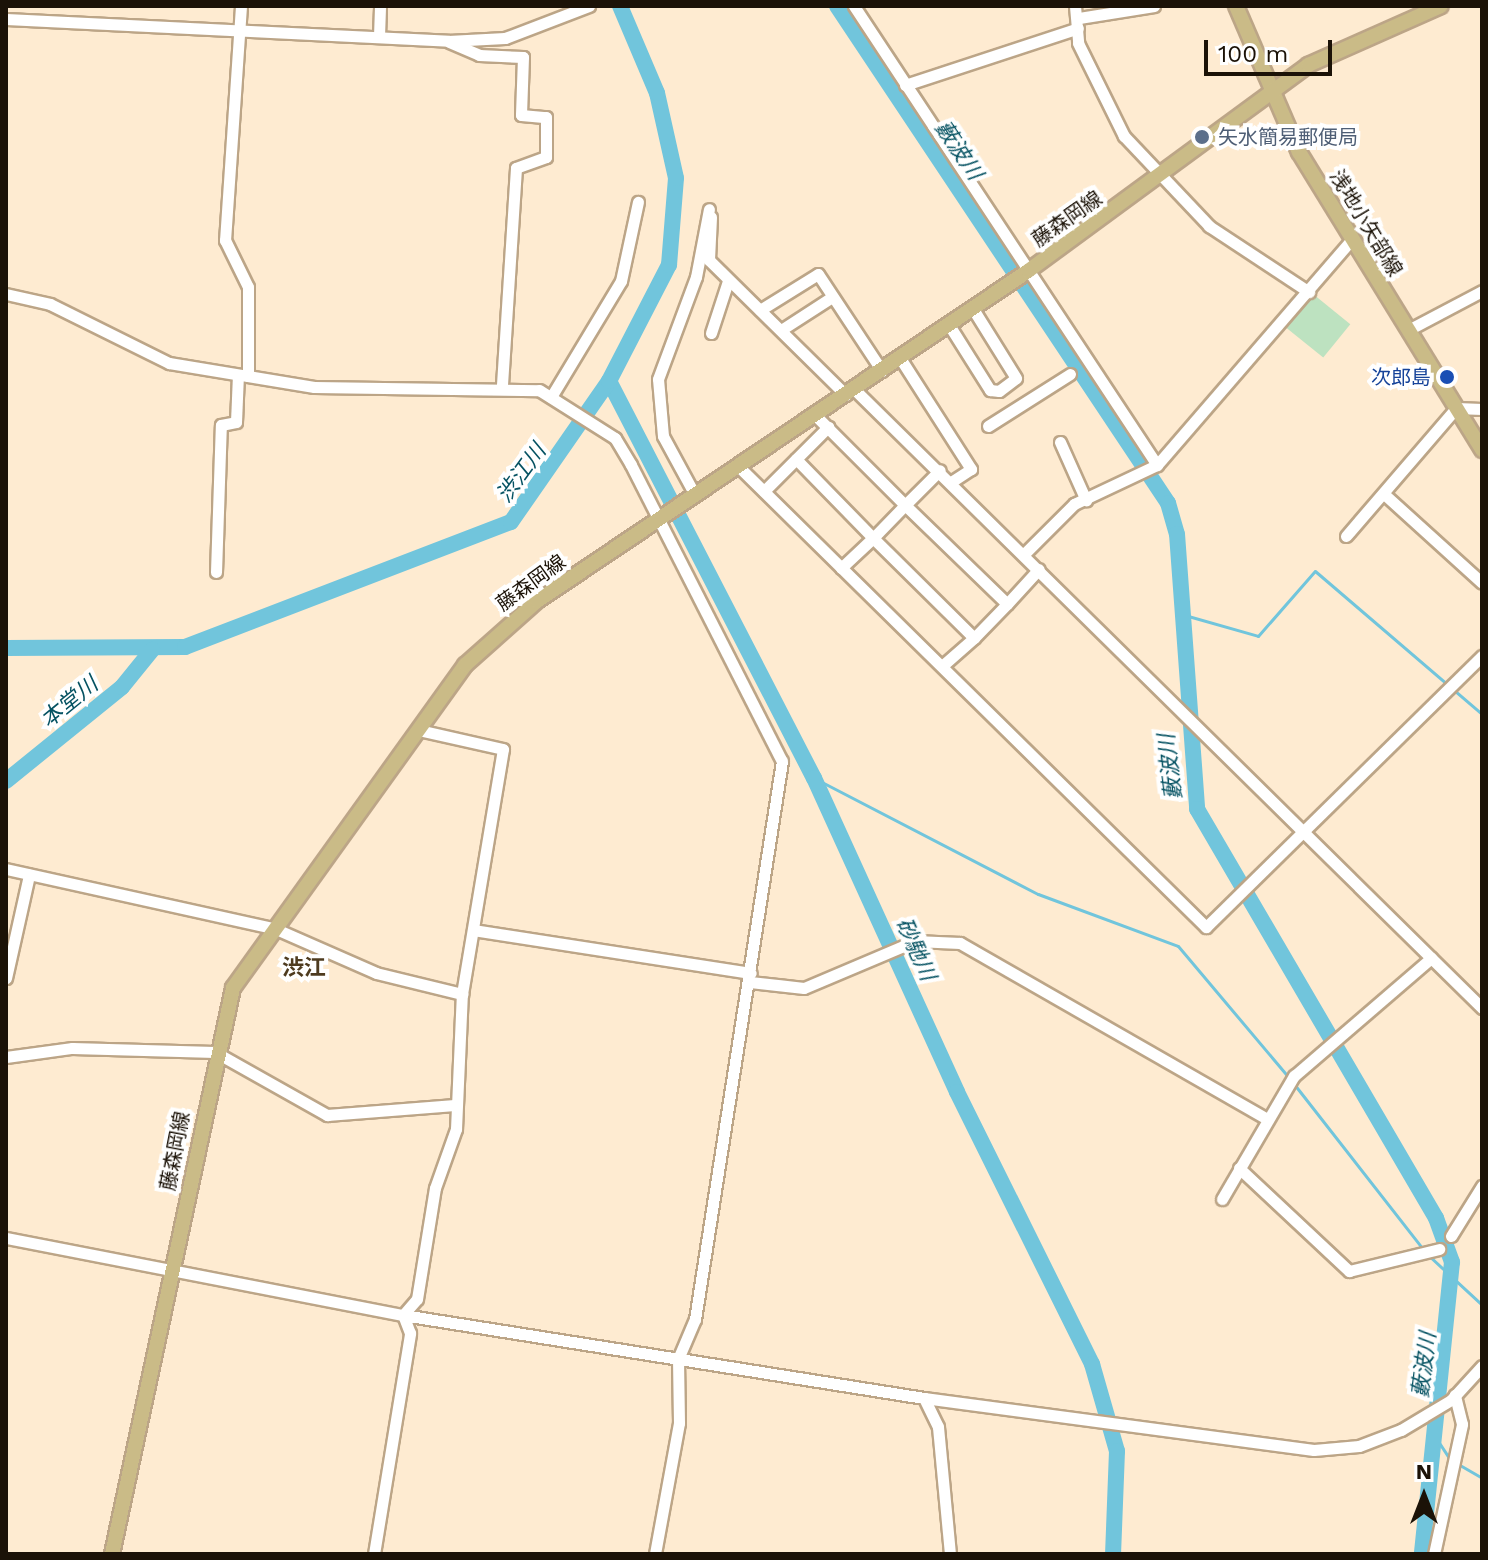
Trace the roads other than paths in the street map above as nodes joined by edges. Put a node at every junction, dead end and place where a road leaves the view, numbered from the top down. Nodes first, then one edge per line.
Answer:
1 (241, 6) edge
2 (380, 6) edge
3 (589, 6) edge
4 (854, 6) edge
5 (1075, 6) edge
6 (1154, 6) edge
7 (1236, 6) edge
8 (1441, 6) edge
9 (6, 19) edge
10 (1078, 23) junction
11 (239, 29) junction
12 (379, 36) junction
13 (448, 41) junction
14 (905, 85) junction
15 (1268, 94) junction
16 (1161, 177) junction
17 (638, 202) dead end
18 (1352, 239) junction
19 (1028, 271) junction
20 (728, 281) junction
21 (1482, 291) edge
22 (1309, 292) junction
23 (6, 294) edge
24 (832, 297) junction
25 (973, 309) junction
26 (760, 310) junction
27 (949, 325) junction
28 (781, 330) junction
29 (1408, 330) junction
30 (711, 333) dead end
31 (900, 358) junction
32 (882, 371) junction
33 (1070, 374) dead end
34 (243, 376) junction
35 (502, 387) junction
36 (850, 392) junction
37 (551, 397) junction
38 (1456, 408) junction
39 (1482, 409) edge
40 (815, 415) junction
41 (988, 426) dead end
42 (828, 427) junction
43 (1060, 442) dead end
44 (1482, 450) edge
45 (796, 459) junction
46 (1157, 465) junction
47 (738, 466) junction
48 (940, 470) junction
49 (951, 482) junction
50 (764, 491) junction
51 (1384, 494) junction
52 (695, 495) junction
53 (1086, 500) junction
54 (905, 505) junction
55 (658, 521) junction
56 (1346, 536) dead end
57 (873, 538) junction
58 (1024, 554) junction
59 (841, 568) junction
60 (1039, 569) junction
61 (216, 572) dead end
62 (1482, 583) edge
63 (1007, 604) junction
64 (974, 638) junction
65 (1482, 656) edge
66 (942, 666) junction
67 (419, 730) junction
68 (1305, 833) junction
69 (6, 869) edge
70 (29, 875) junction
71 (276, 929) junction
72 (473, 930) junction
73 (1431, 958) junction
74 (751, 977) junction
75 (6, 978) edge
76 (462, 994) junction
77 (1482, 1008) edge
78 (215, 1052) junction
79 (6, 1057) edge
80 (455, 1105) junction
81 (1267, 1119) junction
82 (1239, 1168) junction
83 (1482, 1186) edge
84 (1222, 1199) dead end
85 (1451, 1236) dead end
86 (6, 1238) edge
87 (1439, 1249) dead end
88 (170, 1275) junction
89 (403, 1315) junction
90 (678, 1359) junction
91 (1482, 1366) edge
92 (1453, 1397) junction
93 (924, 1398) junction
94 (112, 1554) edge
95 (374, 1554) edge
96 (655, 1554) edge
97 (950, 1554) edge
98 (1434, 1554) edge

1 - 11 street
2 - 12 street
3 - 13 street
4 - 14 street
5 - 10 street
6 - 10 street
7 - 15 main road, 浅地小矢部線
8 - 15 main road, 藤森岡線
9 - 11 street
10 - 14 street
10 - 16 street
11 - 12 street
11 - 34 street
12 - 13 street
13 - 35 street
14 - 19 street
15 - 16 main road, 藤森岡線
15 - 18 main road, 浅地小矢部線
16 - 19 main road, 藤森岡線
16 - 22 street
17 - 37 street
18 - 22 street
18 - 29 main road, 浅地小矢部線
19 - 25 main road, 藤森岡線
19 - 46 street
20 - 26 street
20 - 30 street
20 - 52 street
21 - 29 street
22 - 46 street
23 - 34 street
24 - 26 street
24 - 28 street
24 - 32 street
25 - 27 main road, 藤森岡線
25 - 27 street
26 - 28 street
27 - 31 main road, 藤森岡線
28 - 36 street
29 - 38 main road, 浅地小矢部線
31 - 32 main road, 藤森岡線
31 - 49 street
32 - 36 main road, 藤森岡線
33 - 41 street
34 - 35 street
34 - 61 street
35 - 37 street
36 - 40 main road, 藤森岡線
36 - 48 street
37 - 55 street
38 - 39 street
38 - 44 main road, 浅地小矢部線
38 - 51 street
40 - 42 street
40 - 47 main road, 藤森岡線
42 - 45 street
42 - 54 street
43 - 53 street
45 - 50 street
45 - 57 street
46 - 53 street
47 - 50 street
47 - 52 main road, 藤森岡線
48 - 49 street
48 - 54 street
49 - 58 street
50 - 59 street
51 - 56 street
51 - 62 street
52 - 55 main road, 藤森岡線
53 - 58 street
54 - 57 street
54 - 63 street
55 - 67 main road, 藤森岡線
55 - 74 street
57 - 59 street
57 - 64 street
58 - 60 street
59 - 66 street
60 - 63 street
60 - 68 street
63 - 64 street
64 - 66 street
65 - 68 street
66 - 68 street
67 - 71 main road, 藤森岡線
67 - 72 street
68 - 73 street
69 - 70 street
70 - 71 street
70 - 75 street
71 - 76 street
71 - 78 main road, 藤森岡線
72 - 74 street
72 - 76 street
73 - 77 street
73 - 81 street
74 - 81 street
74 - 90 street
76 - 80 street
78 - 79 street
78 - 80 street
78 - 88 main road, 藤森岡線
80 - 89 street
81 - 82 street
82 - 84 street
82 - 87 street
83 - 85 street
86 - 88 street
88 - 89 street
88 - 94 main road, 藤森岡線
89 - 90 street
89 - 95 street
90 - 93 street
90 - 96 street
91 - 92 street
92 - 93 street
92 - 98 street
93 - 97 street

